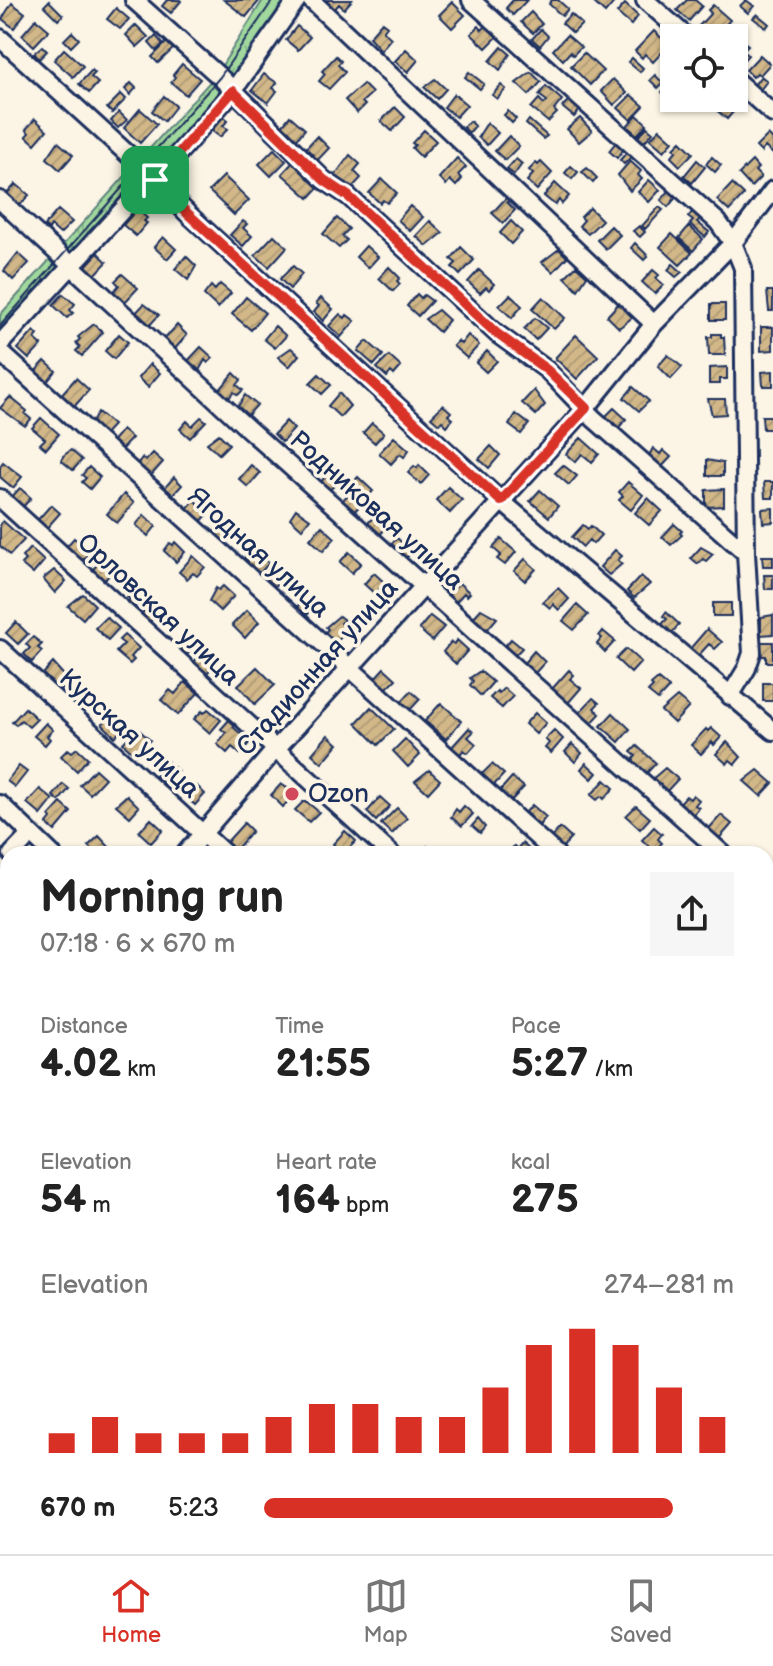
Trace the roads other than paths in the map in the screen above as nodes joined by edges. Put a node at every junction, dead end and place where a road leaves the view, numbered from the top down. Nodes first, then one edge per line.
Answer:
1 (134, 0) edge
2 (297, 0) edge
3 (311, 0) edge
4 (471, 0) edge
5 (645, 0) edge
6 (672, 24) edge
7 (0, 38) edge
8 (233, 91) junction
9 (748, 92) edge
10 (773, 114) edge
11 (155, 180) junction
12 (773, 190) edge
13 (0, 200) edge
14 (733, 243) junction
15 (71, 266) junction
16 (654, 324) junction
17 (0, 344) edge
18 (0, 352) edge
19 (586, 408) junction
20 (0, 498) edge
21 (501, 501) junction
22 (746, 553) junction
23 (424, 586) junction
24 (0, 649) edge
25 (350, 668) junction
26 (730, 696) junction
27 (773, 731) edge
28 (275, 750) junction
29 (0, 804) edge
30 (202, 833) junction
31 (31, 834) junction
32 (20, 846) edge
33 (44, 846) edge
34 (191, 846) edge
35 (216, 846) edge
36 (382, 846) edge
37 (547, 846) edge
38 (714, 846) edge

1 - 8 street
2 - 8 street
3 - 16 street
4 - 14 street
5 - 6 street
7 - 11 street
8 - 11 street
8 - 19 street
9 - 10 street
11 - 15 street
11 - 21 street
12 - 14 street, Стадионная улица
13 - 15 street, Родниковая улица
14 - 16 street, Стадионная улица
14 - 22 street
15 - 17 street
15 - 23 street, Родниковая улица
16 - 19 street, Стадионная улица
18 - 25 street, Ягодная улица
19 - 21 street, Стадионная улица
19 - 22 street
20 - 28 street, Орловская улица
21 - 23 street, Стадионная улица
21 - 26 street
22 - 26 street
23 - 25 street, Стадионная улица
23 - 38 street, Родниковая улица
24 - 30 street, Курская улица
25 - 28 street, Стадионная улица
25 - 37 street, Ягодная улица
26 - 27 street
28 - 30 street, Стадионная улица
28 - 36 street, Орловская улица
29 - 31 street
30 - 34 street, Стадионная улица
30 - 35 street, Курская улица
31 - 32 street
31 - 33 street

